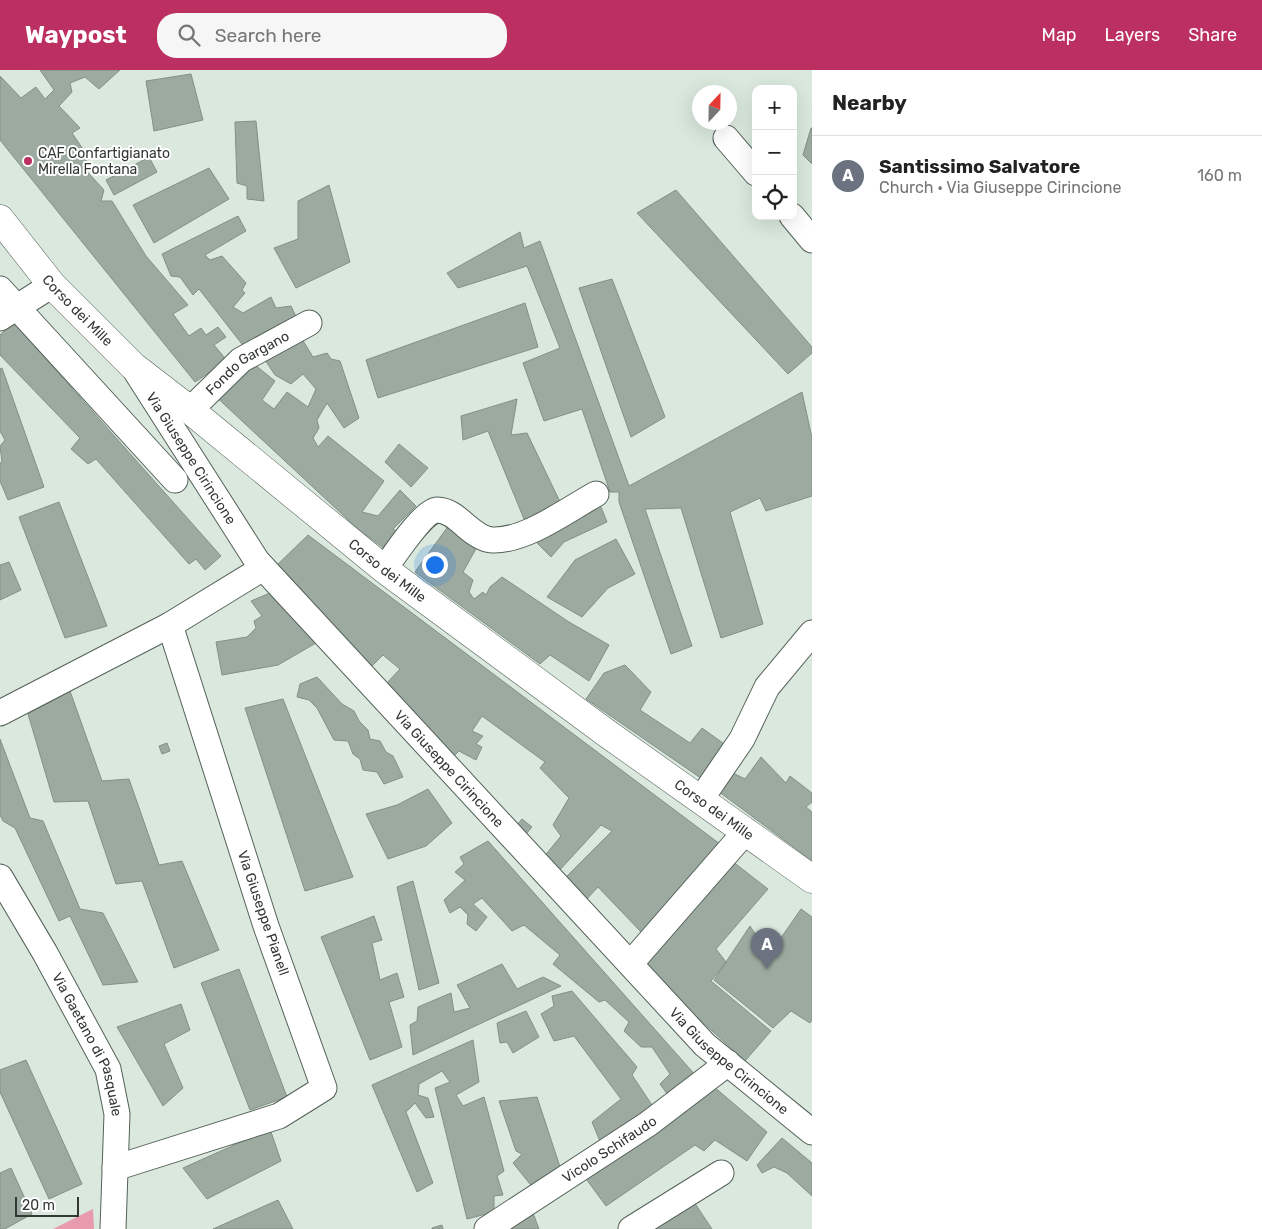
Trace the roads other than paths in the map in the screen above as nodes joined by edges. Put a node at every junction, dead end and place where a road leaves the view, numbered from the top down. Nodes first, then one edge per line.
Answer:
1 (726, 138) dead end
2 (752, 168) edge
3 (0, 219) edge
4 (795, 220) edge
5 (812, 240) edge
6 (52, 285) junction
7 (0, 289) edge
8 (8, 313) edge
9 (310, 323) dead end
10 (133, 366) junction
11 (190, 410) junction
12 (175, 480) dead end
13 (596, 494) dead end
14 (263, 568) junction
15 (384, 569) junction
16 (170, 625) junction
17 (812, 633) edge
18 (0, 713) edge
19 (701, 799) junction
20 (746, 831) junction
21 (0, 877) edge
22 (812, 879) edge
23 (632, 963) junction
24 (728, 1063) junction
25 (812, 1132) edge
26 (115, 1168) junction
27 (721, 1173) dead end
28 (113, 1229) edge
29 (487, 1229) edge
30 (631, 1229) edge

1 - 2 street
3 - 6 street, Corso dei Mille
4 - 5 street
6 - 8 street
6 - 10 street, Corso dei Mille
7 - 8 street
8 - 12 street
9 - 11 street, Fondo Gargano
10 - 11 street, Corso dei Mille
10 - 14 street, Via Giuseppe Cirincione
11 - 15 street, Corso dei Mille
13 - 15 street
14 - 16 street
14 - 23 street, Via Giuseppe Cirincione
15 - 19 street, Corso dei Mille
16 - 18 street
16 - 26 street, Via Giuseppe Pianell
17 - 19 street
19 - 20 street, Corso dei Mille
20 - 22 street, Corso dei Mille
20 - 23 street
21 - 26 street, Via Gaetano di Pasquale
23 - 24 street, Via Giuseppe Cirincione
24 - 25 street, Via Giuseppe Cirincione
24 - 29 street, Vicolo Schifaudo
26 - 28 street, Via Gaetano di Pasquale
27 - 30 street

